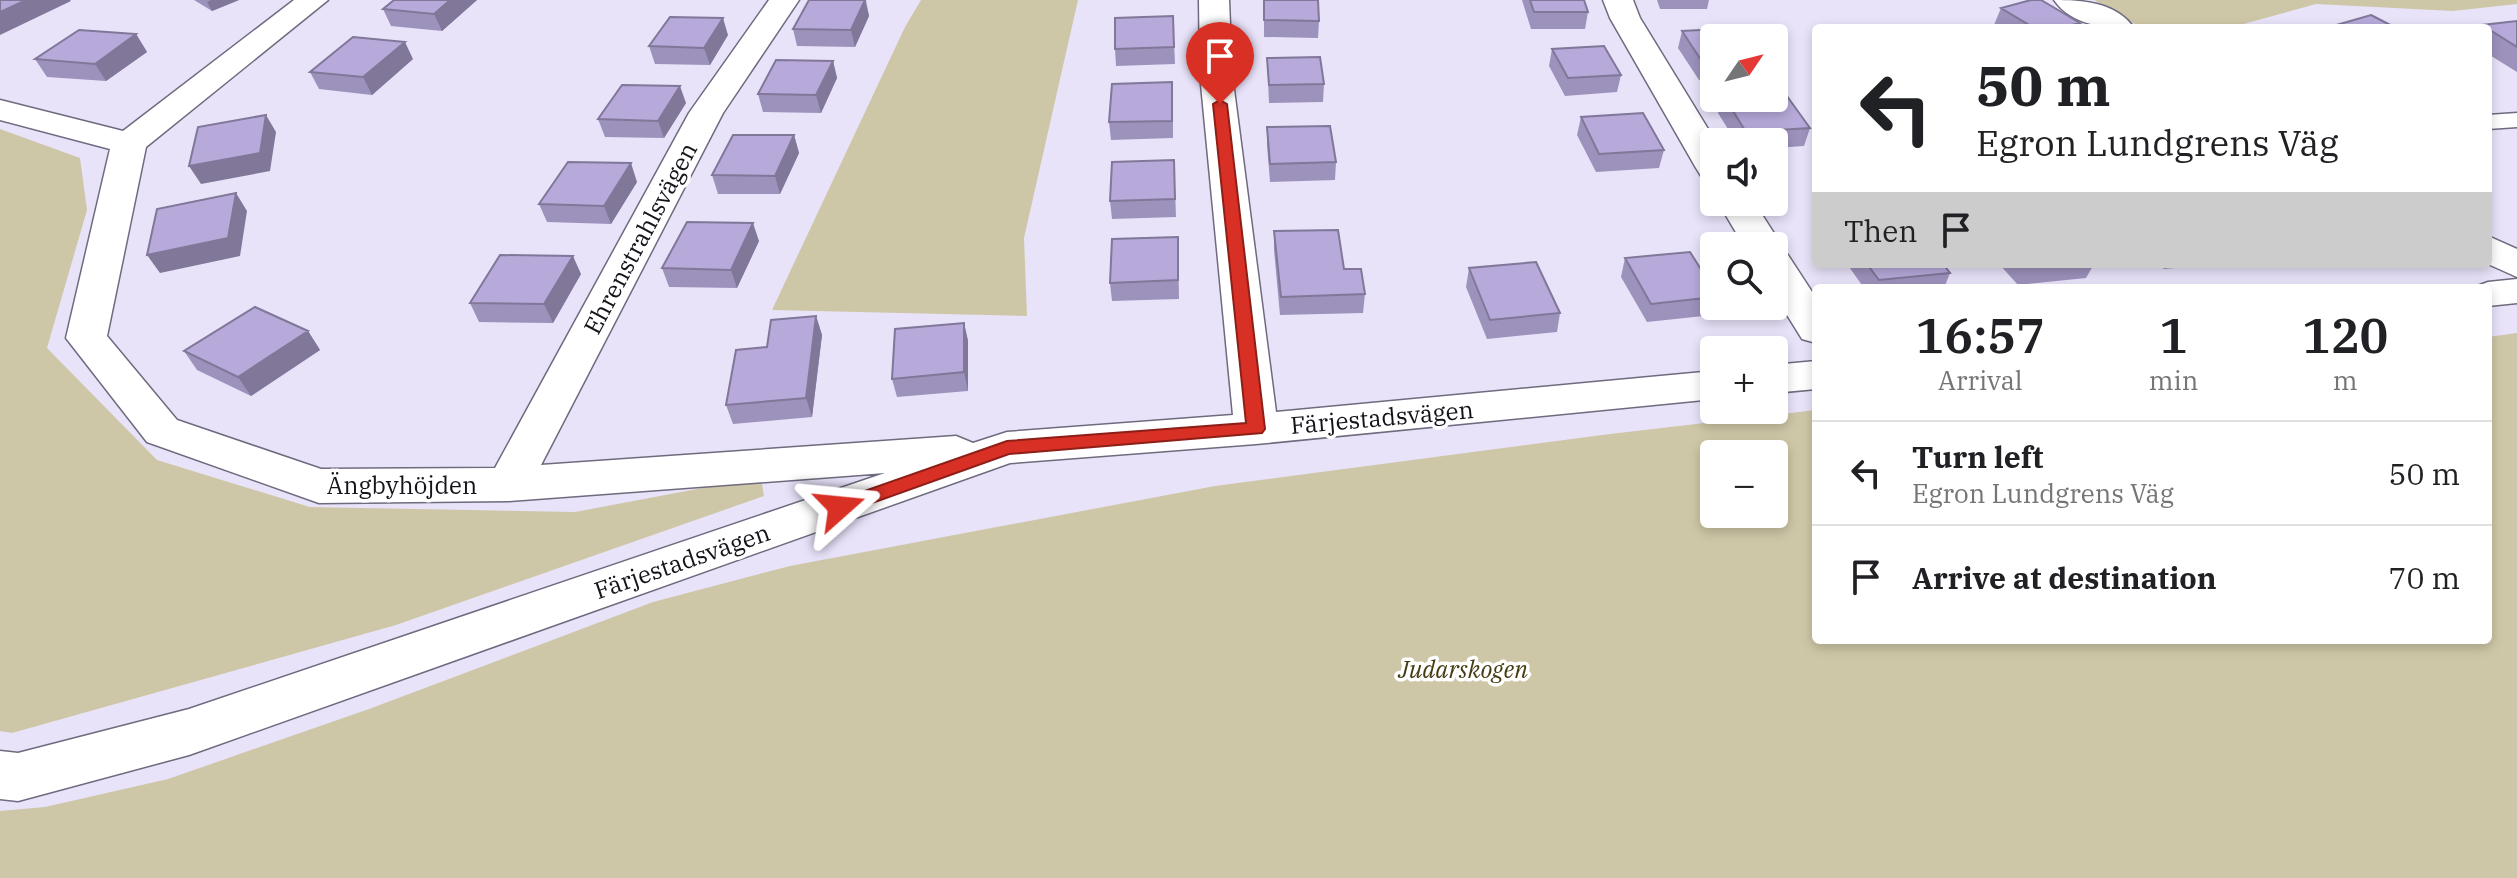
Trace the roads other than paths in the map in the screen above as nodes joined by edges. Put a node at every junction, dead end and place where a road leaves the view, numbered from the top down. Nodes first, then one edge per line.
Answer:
1 (313, 0) edge
2 (784, 0) edge
3 (1214, 0) edge
4 (1618, 0) edge
5 (2069, 0) edge
6 (2111, 24) edge
7 (0, 110) edge
8 (2517, 120) edge
9 (2492, 122) edge
10 (129, 143) junction
11 (1700, 144) edge
12 (2492, 250) edge
13 (2517, 265) edge
14 (1788, 285) edge
15 (2517, 291) edge
16 (2492, 294) edge
17 (1812, 324) edge
18 (1812, 375) edge
19 (1788, 378) edge
20 (1700, 386) edge
21 (1256, 429) junction
22 (1007, 448) junction
23 (509, 484) junction
24 (0, 775) edge

1 - 10 street
2 - 23 street, Ehrenstrahlsvägen
3 - 21 street
4 - 11 street
5 - 6 street
7 - 10 street
8 - 9 lane
10 - 23 street, Ängbyhöjden
12 - 13 street
14 - 17 street
15 - 16 street
18 - 19 street
20 - 21 street, Färjestadsvägen
21 - 22 street, Färjestadsvägen
22 - 23 street, Ängbyhöjden
22 - 24 street, Färjestadsvägen

